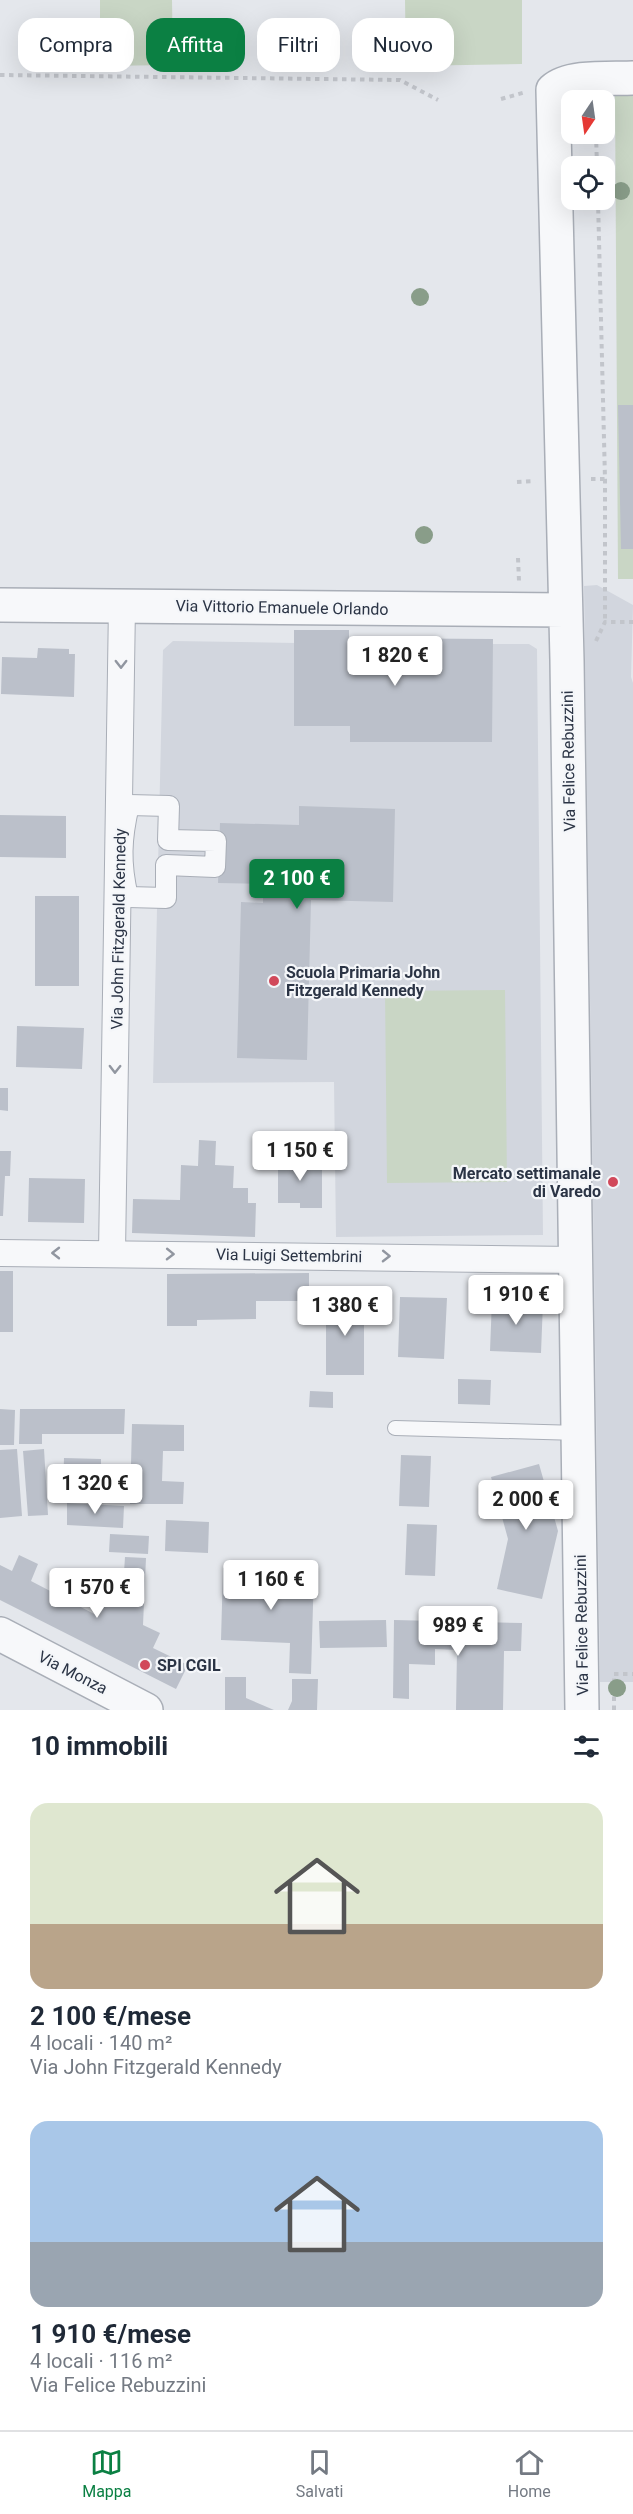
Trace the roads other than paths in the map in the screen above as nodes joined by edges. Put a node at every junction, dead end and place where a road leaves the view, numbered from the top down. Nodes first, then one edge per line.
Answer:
1 (633, 78) edge
2 (0, 605) edge
3 (122, 605) junction
4 (565, 609) junction
5 (216, 841) joint
6 (0, 1253) edge
7 (112, 1253) junction
8 (577, 1260) junction
9 (395, 1428) dead end
10 (579, 1433) junction
11 (0, 1634) edge
12 (146, 1710) edge
13 (582, 1710) edge

1 - 4 street, Via Felice Rebuzzini
2 - 3 street, Via Vittorio Emanuele Orlando
3 - 4 street, Via Vittorio Emanuele Orlando
3 -> 7 street, Via John Fitzgerald Kennedy
4 - 8 street, Via Felice Rebuzzini
5 - 5 street
7 -> 6 street, Via Luigi Settembrini
7 -> 8 street, Via Luigi Settembrini
8 - 10 street, Via Felice Rebuzzini
9 - 10 lane
10 - 13 street, Via Felice Rebuzzini
11 - 12 street, Via Monza

